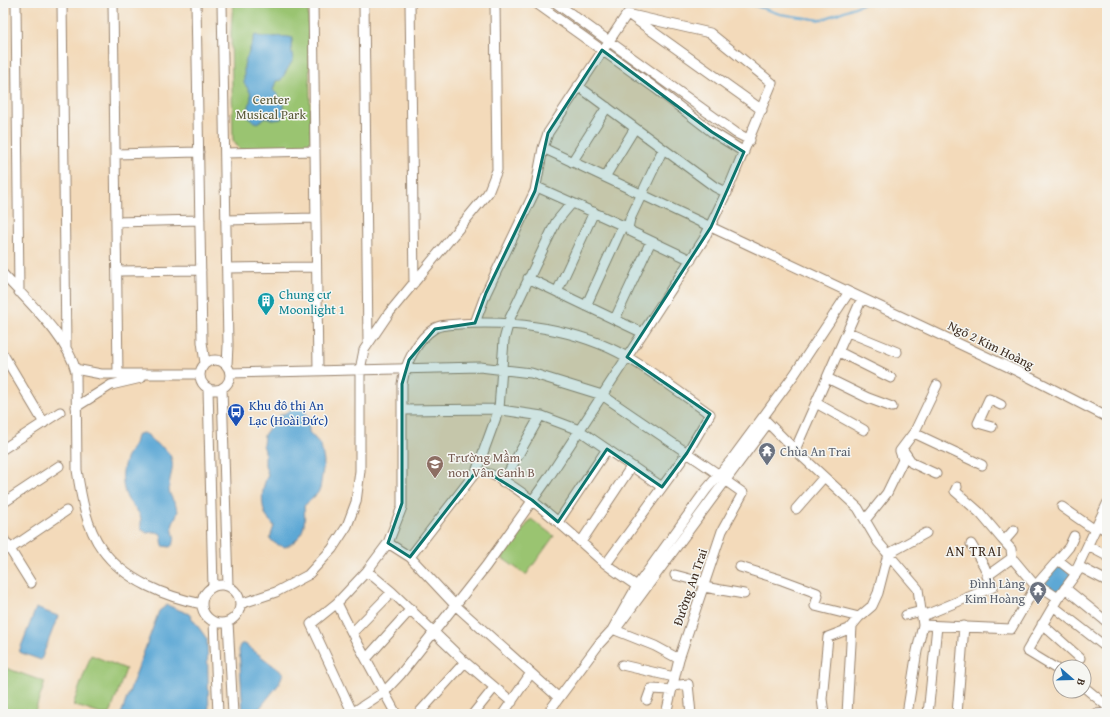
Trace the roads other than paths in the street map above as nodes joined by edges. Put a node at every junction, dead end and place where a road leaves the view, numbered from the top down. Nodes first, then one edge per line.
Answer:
1 (16, 3) edge
2 (62, 3) edge
3 (113, 3) edge
4 (196, 3) edge
5 (222, 3) edge
6 (313, 3) edge
7 (364, 3) edge
8 (410, 3) edge
9 (495, 3) edge
10 (536, 3) edge
11 (556, 3) edge
12 (627, 14) junction
13 (609, 40) junction
14 (602, 50) junction
15 (578, 86) junction
16 (607, 107) junction
17 (762, 110) junction
18 (635, 128) junction
19 (750, 140) junction
20 (543, 148) junction
21 (663, 149) junction
22 (314, 151) junction
23 (198, 152) junction
24 (744, 152) junction
25 (225, 153) junction
26 (115, 154) junction
27 (572, 162) junction
28 (604, 177) junction
29 (537, 187) junction
30 (726, 193) junction
31 (642, 194) junction
32 (575, 204) junction
33 (594, 212) junction
34 (315, 218) junction
35 (200, 220) junction
36 (226, 220) junction
37 (116, 222) junction
38 (626, 226) junction
39 (711, 227) junction
40 (651, 241) junction
41 (691, 260) junction
42 (316, 267) junction
43 (227, 268) junction
44 (201, 270) junction
45 (116, 271) junction
46 (3, 274) edge
47 (528, 278) junction
48 (414, 283) junction
49 (18, 292) junction
50 (557, 292) junction
51 (849, 292) junction
52 (862, 298) junction
53 (586, 306) junction
54 (615, 319) junction
55 (475, 323) junction
56 (508, 324) junction
57 (848, 332) junction
58 (643, 333) junction
59 (368, 343) junction
60 (66, 347) junction
61 (839, 352) junction
62 (897, 352) dead end
63 (3, 354) edge
64 (627, 357) junction
65 (205, 363) junction
66 (75, 369) junction
67 (228, 369) junction
68 (405, 369) junction
69 (503, 369) junction
70 (318, 370) junction
71 (360, 370) junction
72 (118, 374) junction
73 (200, 374) junction
74 (156, 375) junction
75 (827, 378) junction
76 (890, 378) dead end
77 (938, 385) dead end
78 (208, 388) junction
79 (222, 388) junction
80 (602, 395) junction
81 (816, 403) junction
82 (1001, 405) dead end
83 (76, 407) junction
84 (892, 407) dead end
85 (499, 409) junction
86 (402, 410) junction
87 (60, 412) dead end
88 (540, 416) junction
89 (1107, 417) edge
90 (766, 420) junction
91 (44, 423) junction
92 (992, 428) dead end
93 (579, 430) junction
94 (864, 430) dead end
95 (914, 433) junction
96 (4, 447) edge
97 (607, 449) junction
98 (902, 449) junction
99 (795, 450) junction
100 (687, 454) junction
101 (982, 465) dead end
102 (59, 466) dead end
103 (632, 468) junction
104 (476, 472) junction
105 (718, 474) junction
106 (936, 474) dead end
107 (824, 477) junction
108 (726, 481) junction
109 (503, 482) junction
110 (956, 486) dead end
111 (662, 487) junction
112 (532, 500) junction
113 (3, 503) edge
114 (1107, 504) edge
115 (1062, 507) dead end
116 (796, 509) dead end
117 (66, 511) dead end
118 (866, 519) junction
119 (558, 522) junction
120 (1096, 528) junction
121 (1014, 530) dead end
122 (1107, 530) edge
123 (926, 533) dead end
124 (1074, 536) dead end
125 (3, 538) edge
126 (1002, 539) junction
127 (581, 542) junction
128 (388, 543) junction
129 (971, 544) dead end
130 (1088, 546) junction
131 (10, 549) junction
132 (888, 554) junction
133 (1107, 556) edge
134 (410, 557) junction
135 (1012, 558) junction
136 (1058, 560) junction
137 (606, 564) junction
138 (740, 567) dead end
139 (1077, 570) junction
140 (367, 571) junction
141 (675, 575) dead end
142 (987, 576) junction
143 (1107, 581) edge
144 (31, 583) dead end
145 (1037, 584) junction
146 (704, 585) junction
147 (228, 586) junction
148 (637, 586) junction
149 (213, 587) junction
150 (1065, 588) junction
151 (392, 592) junction
152 (744, 594) dead end
153 (1055, 602) junction
154 (337, 603) junction
155 (202, 604) junction
156 (240, 604) junction
157 (455, 604) junction
158 (411, 609) junction
159 (906, 615) dead end
160 (859, 617) junction
161 (923, 617) junction
162 (214, 622) junction
163 (228, 622) junction
164 (1107, 622) edge
165 (1042, 624) junction
166 (852, 626) junction
167 (937, 626) junction
168 (964, 626) junction
169 (435, 633) junction
170 (352, 634) junction
171 (1107, 648) edge
172 (1080, 658) dead end
173 (366, 659) junction
174 (679, 660) junction
175 (465, 662) junction
176 (622, 665) dead end
177 (1052, 666) edge
178 (531, 673) junction
179 (674, 677) junction
180 (494, 688) junction
181 (671, 688) junction
182 (384, 692) junction
183 (1092, 694) edge
184 (559, 698) junction
185 (647, 700) dead end
186 (512, 702) junction
187 (1107, 706) edge
188 (1107, 713) edge
189 (218, 714) edge
190 (233, 714) edge
191 (353, 714) edge
192 (396, 714) edge
193 (418, 714) edge
194 (473, 714) edge
195 (503, 714) edge
196 (547, 714) edge
197 (666, 714) edge
198 (690, 714) edge
199 (824, 714) edge
200 (847, 714) edge
201 (907, 714) edge
202 (928, 714) edge
203 (957, 714) edge
204 (1095, 714) edge

1 - 49 street
2 - 60 street
3 - 26 street
4 - 23 street
5 - 25 street
6 - 22 street
7 - 59 street
8 - 48 street
9 - 48 street
10 - 14 street
11 - 13 street
12 - 13 street
12 - 17 street
12 - 17 street
13 - 14 street
13 - 19 street
14 - 15 street
14 - 24 street
15 - 16 street
15 - 20 street
16 - 18 street
16 - 27 street
17 - 19 street
18 - 21 street
18 - 28 street
19 - 24 street
20 - 27 street, Ngõ 2 Kim Hoàng
20 - 29 street
21 - 30 street
21 - 31 street
22 - 25 street
22 - 34 street
23 - 26 street
23 - 35 street
24 - 30 street
25 - 36 street
26 - 37 street
27 - 28 street, Ngõ 2 Kim Hoàng
28 - 31 street, Ngõ 2 Kim Hoàng
29 - 32 street
29 - 55 street
30 - 39 street
31 - 38 street
31 - 39 street, Ngõ 2 Kim Hoàng
32 - 33 street
32 - 47 street
33 - 38 street
33 - 50 street
34 - 36 street
34 - 42 street
35 - 37 street
35 - 44 street
36 - 43 street
37 - 45 street
38 - 40 street
38 - 53 street
39 - 41 street
39 - 51 street, Ngõ 2 Kim Hoàng
40 - 41 street
40 - 54 street
41 - 58 street
42 - 43 street
42 - 70 street
43 - 67 street
44 - 45 street
44 - 65 street
45 - 72 street
46 - 49 street
47 - 50 street
47 - 56 street
48 - 59 street
49 - 60 street
50 - 53 street
51 - 52 street, Ngõ 2 Kim Hoàng
51 - 90 street
52 - 57 street
52 - 89 street, Ngõ 2 Kim Hoàng
53 - 54 street
54 - 58 street
55 - 56 street
55 - 68 street
56 - 64 street
56 - 69 street
57 - 61 street
57 - 62 street
58 - 64 street
59 - 71 street
60 - 66 street
61 - 75 street
61 - 76 street
63 - 91 street
64 - 80 street
64 - 100 street
65 - 67 street
65 - 73 street
66 - 72 street
66 - 83 street
67 - 70 street
67 - 79 street
68 - 69 street
68 - 71 street
68 - 86 street
69 - 80 street
69 - 85 street
70 - 71 street
71 - 156 street
72 - 74 street
73 - 74 street
73 - 78 street
74 - 83 street
75 - 81 street
75 - 84 street
77 - 95 street
78 - 79 street
78 - 149 street
79 - 147 street
80 - 93 street
80 - 100 street
81 - 94 street
81 - 99 street
82 - 92 street
83 - 155 street
85 - 86 street
85 - 88 street
85 - 104 street
86 - 128 street
87 - 91 street
88 - 93 street
88 - 109 street
90 - 99 street
90 - 105 street
90 - 108 street
91 - 96 street
93 - 97 street
93 - 112 street
95 - 98 street
95 - 101 street
97 - 103 street
97 - 119 street
98 - 106 street
98 - 118 street
99 - 107 street
100 - 105 street
100 - 111 street
102 - 113 street
103 - 111 street
103 - 127 street
104 - 109 street
104 - 134 street
105 - 148 street
107 - 116 street
107 - 118 street
108 - 146 street, Đường An Trai
108 - 174 street
109 - 112 street
110 - 126 street
111 - 137 street
112 - 119 street
112 - 157 street
114 - 120 street
115 - 120 street
117 - 131 street
118 - 132 street
119 - 127 street
120 - 122 street
120 - 130 street
121 - 126 street
123 - 132 street
124 - 136 street
125 - 131 street
126 - 135 street
127 - 137 street
128 - 134 street
128 - 140 street
129 - 142 street
130 - 133 street
130 - 139 street
131 - 144 street
132 - 160 street
132 - 161 street
134 - 157 street
135 - 142 street
135 - 145 street
136 - 139 street
136 - 145 street
137 - 148 street
138 - 160 street
139 - 143 street
139 - 150 street
140 - 151 street
140 - 154 street
141 - 146 street
142 - 161 street
145 - 153 street
145 - 168 street
146 - 152 street
146 - 174 street, Đường An Trai
147 - 149 street
147 - 156 street
148 - 184 street
149 - 155 street
150 - 153 street
150 - 164 street
151 - 158 street
151 - 170 street
153 - 165 street
153 - 171 street
154 - 170 street
154 - 191 street
155 - 162 street
156 - 163 street
157 - 169 street
157 - 178 street
158 - 169 street
158 - 173 street
159 - 161 street
160 - 166 street
161 - 167 street
161 - 201 street
162 - 163 street
162 - 189 street
163 - 190 street
165 - 172 street
165 - 177 street
166 - 199 street
166 - 200 street
167 - 168 street
167 - 202 street
168 - 203 street
169 - 175 street
169 - 182 street
170 - 173 street
173 - 182 street
174 - 179 street, Đường An Trai
175 - 180 street
175 - 193 street
176 - 179 street
178 - 184 street
178 - 186 street
179 - 181 street, Đường An Trai
180 - 186 street
180 - 194 street
181 - 185 street
181 - 197 street, Đường An Trai
181 - 198 street
182 - 191 street
182 - 192 street
183 - 187 street
184 - 196 street
186 - 195 street
188 - 204 street

